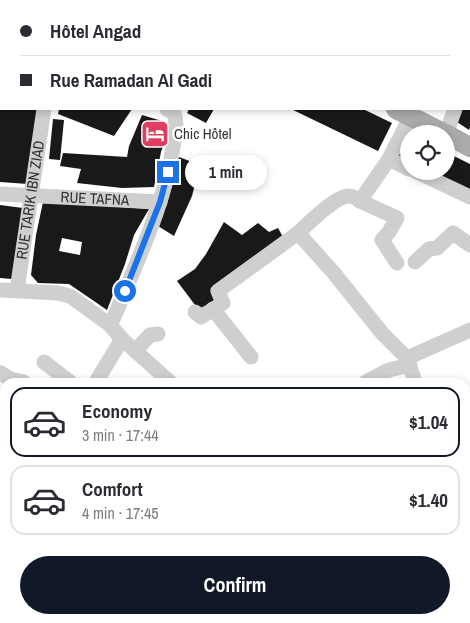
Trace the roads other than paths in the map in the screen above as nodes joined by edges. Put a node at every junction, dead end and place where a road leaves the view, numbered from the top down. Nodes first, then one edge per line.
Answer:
1 (44, 110) edge
2 (170, 110) edge
3 (455, 110) edge
4 (403, 113) edge
5 (428, 125) edge
6 (449, 125) edge
7 (455, 139) edge
8 (470, 147) edge
9 (389, 159) junction
10 (400, 164) edge
11 (434, 180) edge
12 (0, 194) edge
13 (31, 196) junction
14 (470, 197) edge
15 (360, 200) junction
16 (160, 202) junction
17 (298, 234) junction
18 (470, 245) edge
19 (397, 262) dead end
20 (416, 262) dead end
21 (0, 290) edge
22 (17, 290) junction
23 (213, 309) junction
24 (195, 312) dead end
25 (110, 325) junction
26 (470, 330) edge
27 (158, 334) dead end
28 (122, 339) junction
29 (135, 351) junction
30 (251, 357) dead end
31 (44, 362) dead end
32 (408, 362) junction
33 (65, 378) edge
34 (98, 378) edge
35 (165, 378) edge
36 (374, 378) edge
37 (414, 378) edge

1 - 13 street, RUE TARIK IBN ZIAD
2 - 16 street
3 - 6 street
4 - 5 main road
4 - 9 street
7 - 8 main road
9 - 10 street
9 - 15 street
11 - 14 street
12 - 13 street, RUE TAFNA
13 - 16 street, RUE TAFNA
13 - 22 street, RUE TARIK IBN ZIAD
15 - 17 street
15 - 19 street
16 - 25 street
17 - 23 street
17 - 32 street
18 - 20 street
21 - 22 street
22 - 25 street
23 - 24 street
23 - 30 street
25 - 28 street
26 - 32 street
27 - 29 street
28 - 29 street
28 - 34 street
29 - 35 street
31 - 33 street
32 - 36 street
32 - 37 street

